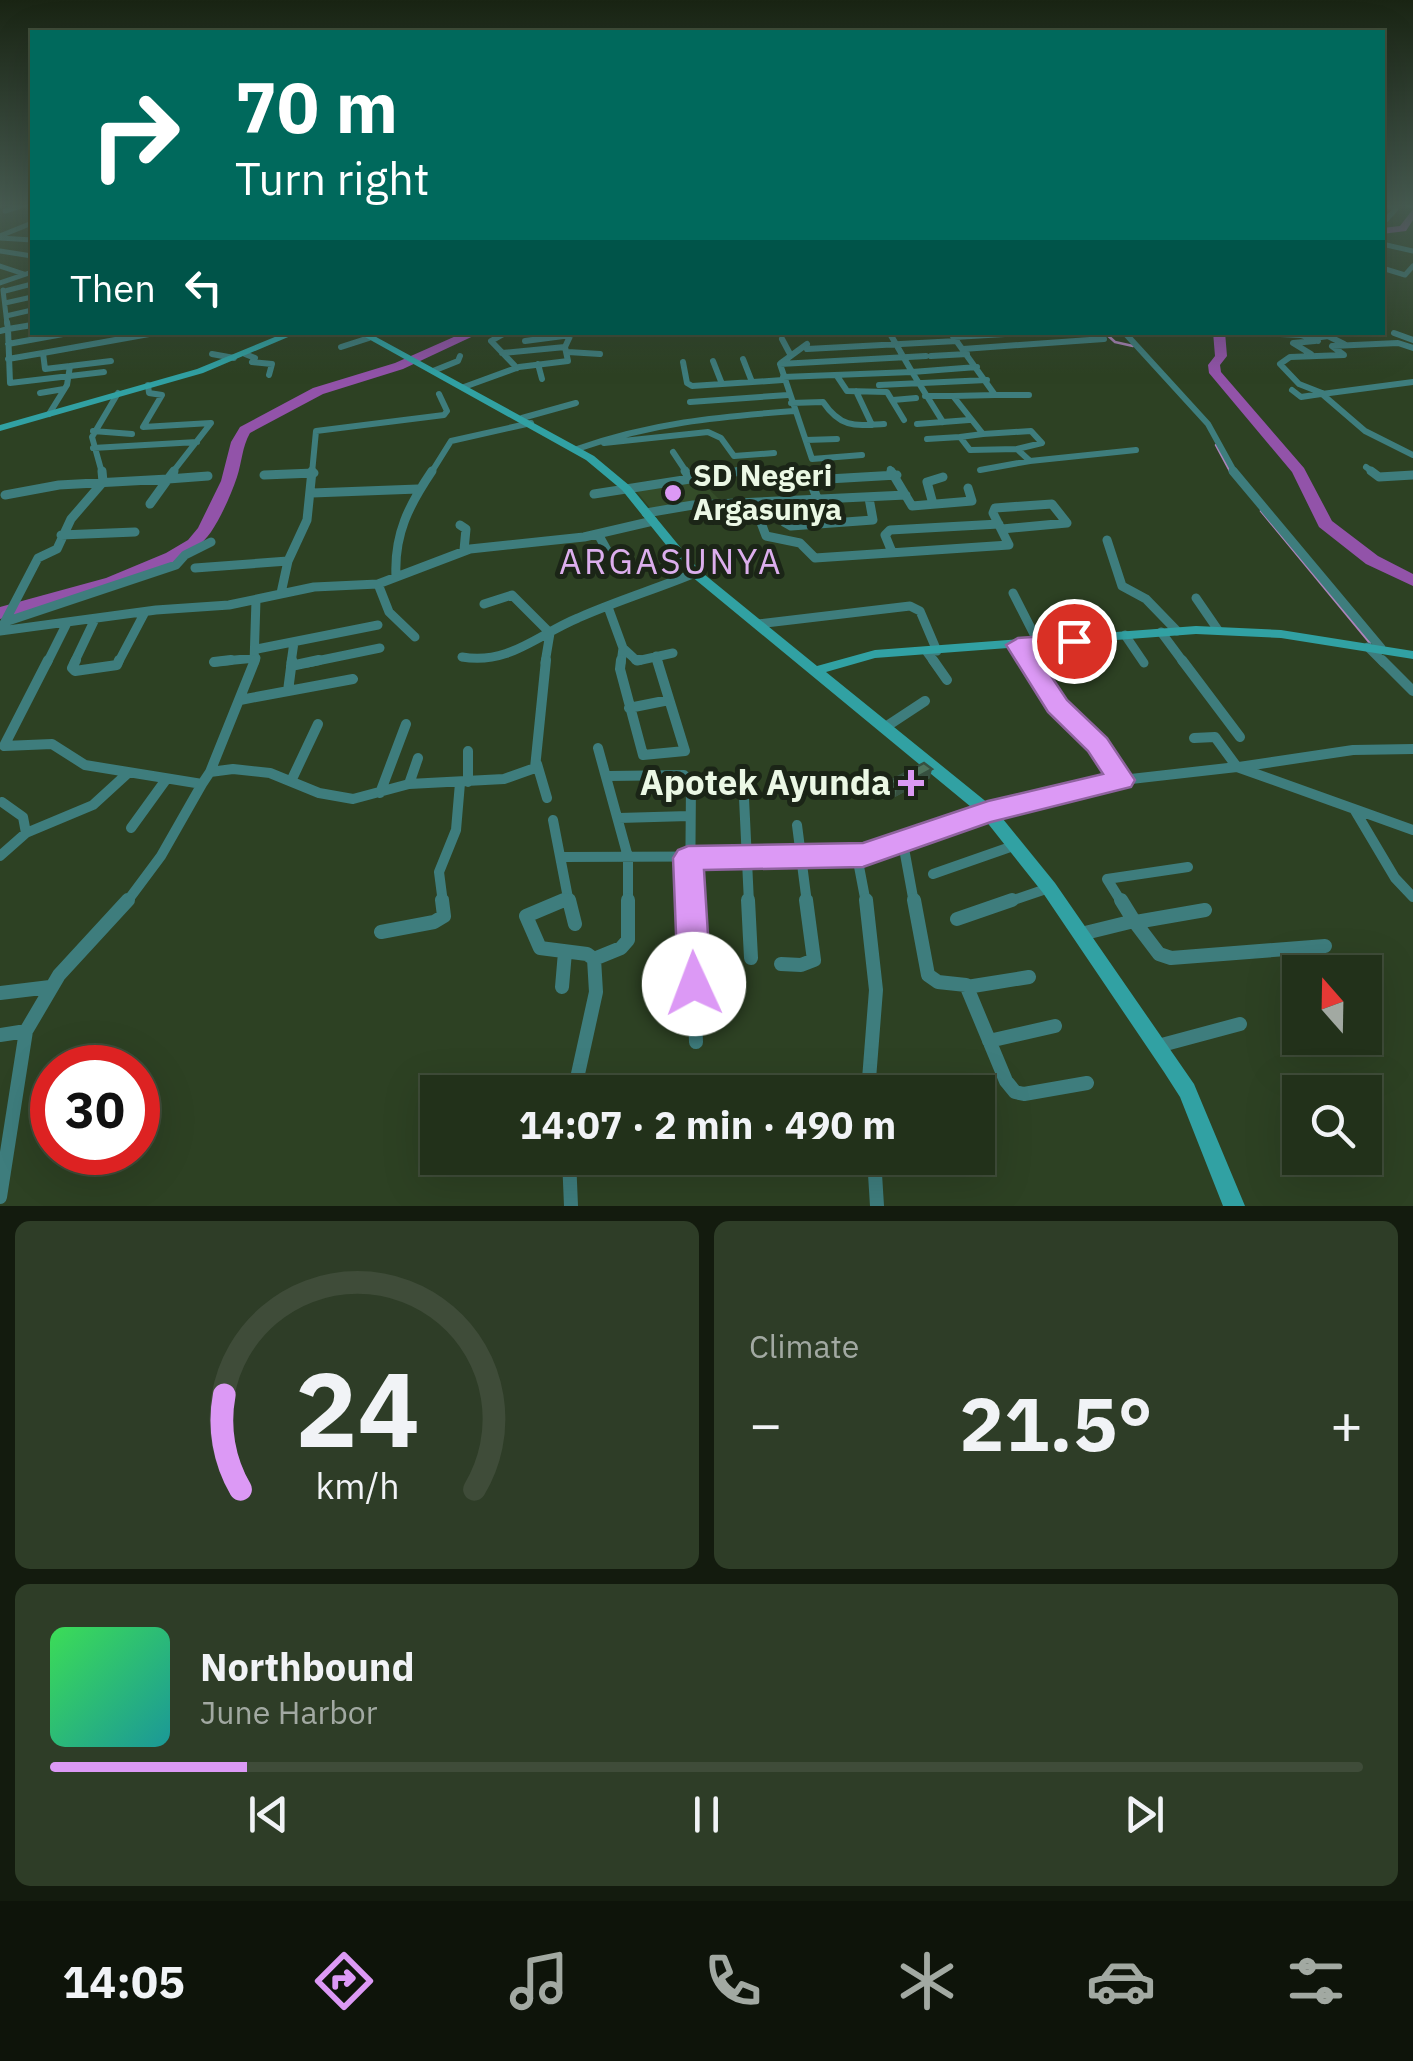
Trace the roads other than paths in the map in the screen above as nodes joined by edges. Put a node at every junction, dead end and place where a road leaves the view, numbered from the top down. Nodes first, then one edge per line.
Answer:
1 (0, 266) edge
2 (1385, 268) edge
3 (1410, 271) edge
4 (25, 274) edge
5 (1395, 279) dead end
6 (30, 284) edge
7 (2, 288) edge
8 (30, 297) edge
9 (5, 303) junction
10 (30, 310) edge
11 (4, 316) edge
12 (30, 325) edge
13 (4, 330) edge
14 (1394, 334) dead end
15 (58, 335) edge
16 (143, 335) edge
17 (280, 335) edge
18 (364, 335) edge
19 (501, 335) edge
20 (565, 335) edge
21 (572, 335) edge
22 (888, 335) edge
23 (1019, 335) edge
24 (1101, 335) edge
25 (1127, 335) edge
26 (1280, 335) edge
27 (1288, 335) edge
28 (1314, 338) junction
29 (782, 339) dead end
30 (1093, 340) junction
31 (525, 341) dead end
32 (1066, 342) junction
33 (958, 343) edge
34 (1292, 343) junction
35 (8, 344) junction
36 (896, 344) junction
37 (1040, 344) junction
38 (1413, 344) edge
39 (1016, 345) junction
40 (1346, 345) junction
41 (808, 346) joint
42 (341, 347) dead end
43 (991, 347) junction
44 (1101, 349) dead end
45 (566, 350) junction
46 (1074, 350) dead end
47 (1048, 352) dead end
48 (43, 353) junction
49 (502, 353) junction
50 (212, 354) dead end
51 (600, 354) dead end
52 (790, 354) junction
53 (1023, 354) dead end
54 (1314, 354) junction
55 (460, 356) dead end
56 (997, 356) dead end
57 (240, 357) junction
58 (904, 357) junction
59 (744, 358) dead end
60 (8, 359) junction
61 (112, 361) dead end
62 (713, 361) dead end
63 (682, 362) dead end
64 (781, 362) junction
65 (538, 364) junction
66 (70, 366) junction
67 (977, 367) junction
68 (518, 368) junction
69 (429, 369) junction
70 (104, 372) dead end
71 (912, 372) junction
72 (269, 375) dead end
73 (837, 376) junction
74 (68, 378) junction
75 (542, 379) dead end
76 (783, 379) junction
77 (987, 380) junction
78 (752, 382) junction
79 (1413, 382) edge
80 (722, 384) junction
81 (878, 384) dead end
82 (923, 384) junction
83 (148, 385) junction
84 (464, 387) junction
85 (64, 389) junction
86 (1292, 390) dead end
87 (856, 391) junction
88 (118, 392) junction
89 (40, 393) dead end
90 (439, 394) dead end
91 (1322, 394) junction
92 (996, 395) junction
93 (1029, 395) dead end
94 (953, 396) junction
95 (921, 397) junction
96 (893, 400) junction
97 (690, 402) dead end
98 (576, 403) dead end
99 (791, 403) junction
100 (49, 414) junction
101 (318, 418) dead end
102 (904, 420) dead end
103 (970, 420) junction
104 (526, 421) junction
105 (943, 422) junction
106 (884, 424) dead end
107 (917, 424) dead end
108 (662, 425) junction
109 (872, 425) junction
110 (0, 428) edge
111 (447, 429) dead end
112 (93, 431) junction
113 (316, 431) junction
114 (132, 434) dead end
115 (668, 434) junction
116 (983, 434) junction
117 (960, 437) junction
118 (926, 439) dead end
119 (451, 440) junction
120 (806, 440) junction
121 (836, 440) dead end
122 (197, 442) junction
123 (596, 444) junction
124 (93, 448) junction
125 (576, 449) junction
126 (1017, 449) junction
127 (1136, 450) dead end
128 (673, 452) dead end
129 (774, 453) dead end
130 (862, 455) dead end
131 (1413, 455) edge
132 (1030, 462) junction
133 (811, 465) junction
134 (1366, 467) dead end
135 (747, 470) dead end
136 (980, 470) dead end
137 (314, 472) junction
138 (264, 475) dead end
139 (1413, 475) edge
140 (208, 476) dead end
141 (1401, 476) junction
142 (943, 477) dead end
143 (690, 478) junction
144 (168, 479) junction
145 (811, 480) junction
146 (103, 482) junction
147 (1413, 484) edge
148 (626, 488) junction
149 (968, 488) dead end
150 (418, 489) junction
151 (312, 492) junction
152 (594, 494) dead end
153 (5, 495) dead end
154 (906, 495) junction
155 (868, 498) junction
156 (818, 501) junction
157 (781, 503) junction
158 (150, 504) dead end
159 (754, 504) junction
160 (933, 504) junction
161 (912, 506) junction
162 (917, 516) dead end
163 (650, 517) junction
164 (460, 525) dead end
165 (1001, 526) junction
166 (134, 532) dead end
167 (598, 534) junction
168 (61, 535) junction
169 (1108, 540) dead end
170 (211, 542) dead end
171 (464, 550) junction
172 (608, 552) dead end
173 (892, 552) junction
174 (815, 558) junction
175 (288, 560) junction
176 (196, 568) dead end
177 (817, 570) dead end
178 (695, 573) junction
179 (396, 576) junction
180 (378, 584) junction
181 (1013, 592) dead end
182 (281, 593) junction
183 (1196, 598) dead end
184 (256, 600) junction
185 (484, 604) dead end
186 (608, 607) junction
187 (145, 612) junction
188 (4, 618) edge
189 (95, 619) junction
190 (67, 623) junction
191 (378, 624) dead end
192 (758, 624) junction
193 (1218, 630) junction
194 (1169, 632) junction
195 (550, 634) junction
196 (1125, 635) junction
197 (415, 637) dead end
198 (294, 642) junction
199 (1039, 644) junction
200 (1018, 645) junction
201 (1374, 647) junction
202 (380, 648) dead end
203 (622, 648) junction
204 (932, 652) junction
205 (672, 653) dead end
206 (256, 654) junction
207 (1413, 654) edge
208 (656, 656) junction
209 (462, 657) dead end
210 (214, 662) dead end
211 (1144, 662) dead end
212 (291, 666) junction
213 (814, 671) junction
214 (353, 679) dead end
215 (946, 680) dead end
216 (288, 691) junction
217 (1413, 691) edge
218 (240, 700) junction
219 (670, 700) junction
220 (925, 701) dead end
221 (629, 708) junction
222 (318, 724) dead end
223 (406, 724) dead end
224 (884, 728) junction
225 (1240, 737) dead end
226 (1194, 738) dead end
227 (598, 748) dead end
228 (1413, 749) edge
229 (468, 751) dead end
230 (418, 758) dead end
231 (537, 764) junction
232 (1237, 767) junction
233 (210, 772) junction
234 (128, 773) junction
235 (608, 776) junction
236 (292, 779) junction
237 (1122, 780) junction
238 (165, 781) junction
239 (464, 783) junction
240 (202, 784) junction
241 (409, 784) junction
242 (380, 793) junction
243 (548, 798) dead end
244 (744, 798) dead end
245 (2, 802) edge
246 (1354, 810) junction
247 (988, 812) junction
248 (689, 816) junction
249 (619, 818) junction
250 (553, 820) dead end
251 (797, 825) dead end
252 (130, 828) dead end
253 (1413, 830) edge
254 (26, 833) junction
255 (903, 842) junction
256 (1016, 845) junction
257 (863, 855) junction
258 (0, 856) edge
259 (628, 857) junction
260 (563, 858) junction
261 (688, 858) junction
262 (748, 859) junction
263 (803, 859) junction
264 (1188, 867) dead end
265 (933, 874) dead end
266 (1048, 888) junction
267 (1413, 897) edge
268 (567, 899) junction
269 (1205, 910) dead end
270 (957, 919) dead end
271 (1135, 922) junction
272 (575, 924) dead end
273 (382, 932) dead end
274 (1080, 934) junction
275 (1325, 946) dead end
276 (565, 952) junction
277 (751, 958) dead end
278 (594, 960) junction
279 (782, 964) dead end
280 (1029, 977) dead end
281 (50, 987) junction
282 (562, 987) dead end
283 (968, 987) junction
284 (0, 993) edge
285 (1240, 1024) dead end
286 (1055, 1026) dead end
287 (26, 1031) junction
288 (0, 1035) edge
289 (989, 1041) junction
290 (696, 1042) dead end
291 (1158, 1046) junction
292 (578, 1075) edge
293 (869, 1075) edge
294 (1087, 1083) dead end
295 (570, 1175) edge
296 (875, 1175) edge
297 (0, 1196) edge
298 (571, 1206) edge
299 (877, 1206) edge
300 (1234, 1206) edge

1 - 4 street
2 - 3 street
3 - 5 street
4 - 7 street
6 - 7 street
7 - 9 street
8 - 9 street
9 - 11 street
10 - 11 street
11 - 13 street
12 - 13 street
13 - 35 street
14 - 38 street
15 - 35 street
16 - 48 street
17 - 57 street
18 - 42 street
18 - 69 street
19 - 49 street
20 - 31 street
21 - 45 street
22 - 36 street
23 - 33 street
24 - 30 street
25 - 201 street
26 - 34 street
27 - 28 street
28 - 34 street
28 - 40 street
29 - 52 street
30 - 32 street
30 - 44 street
32 - 37 street
32 - 46 street
33 - 36 street
33 - 43 street
33 - 58 street
33 - 67 street
34 - 54 street
35 - 60 street
36 - 41 street
36 - 58 street
37 - 39 street
37 - 47 street
38 - 40 street
39 - 43 street
39 - 53 street
40 - 54 street
41 - 52 street
43 - 56 street
45 - 49 street
45 - 51 street
45 - 65 street
48 - 60 street
48 - 66 street
49 - 68 street
50 - 57 street
52 - 64 street
54 - 91 street
55 - 69 street
57 - 72 street
57 - 83 street
58 - 64 street
58 - 71 street
59 - 78 street
60 - 74 street
61 - 66 street
62 - 80 street
63 - 80 street
64 - 76 street
65 - 68 street
65 - 75 street
66 - 74 street
67 - 71 street
67 - 77 street
68 - 84 street
69 - 84 street
70 - 74 street
71 - 73 street
71 - 82 street
73 - 76 street
73 - 87 street
74 - 85 street
76 - 78 street
76 - 99 street
77 - 82 street
77 - 92 street
78 - 80 street
79 - 91 street
81 - 82 street
82 - 95 street
83 - 88 street
83 - 122 street
84 - 104 street
85 - 89 street
85 - 100 street
86 - 91 street
87 - 96 street
87 - 109 street
88 - 100 street
88 - 112 street
90 - 113 street
91 - 131 street
92 - 93 street
92 - 94 street
94 - 95 street
94 - 103 street
95 - 96 street
95 - 105 street
96 - 102 street
97 - 99 street
98 - 104 street
99 - 108 street
99 - 109 street
99 - 120 street
100 - 110 street
101 - 113 street
103 - 105 street
103 - 116 street
104 - 119 street
104 - 125 street
105 - 107 street
106 - 109 street
108 - 115 street
108 - 123 street
111 - 119 street
112 - 114 street
112 - 124 street
113 - 137 street
115 - 123 street
115 - 129 street
116 - 117 street
116 - 126 street
117 - 118 street
117 - 126 street
119 - 150 street
120 - 121 street
120 - 133 street
122 - 124 street
122 - 144 street
123 - 125 street
124 - 146 street
125 - 148 street
126 - 132 street
127 - 132 street
128 - 143 street
130 - 133 street
132 - 136 street
133 - 145 street
134 - 141 street
135 - 143 street
137 - 138 street
137 - 151 street
139 - 141 street
140 - 144 street
141 - 147 street
142 - 160 street
143 - 148 street
144 - 146 street
144 - 158 street
145 - 154 street
145 - 156 street
146 - 153 street
146 - 168 street
148 - 152 street
148 - 163 street
149 - 160 street
150 - 151 street
150 - 179 street
151 - 175 street
154 - 155 street
154 - 161 street
155 - 156 street
155 - 157 street
156 - 157 street
157 - 159 street
159 - 163 street
159 - 174 street
160 - 161 street
161 - 162 street
163 - 167 street
163 - 178 street
164 - 171 street
165 - 165 street
165 - 173 street
165 - 173 street
166 - 168 street
167 - 171 street
167 - 172 street
168 - 188 street
169 - 194 street
170 - 188 street
171 - 179 street
173 - 174 street
174 - 177 street
175 - 176 street
175 - 182 street
178 - 186 street
178 - 192 street
179 - 180 street
180 - 182 street
180 - 197 street
181 - 199 street
182 - 184 street
183 - 193 street
184 - 187 street
184 - 206 street
185 - 195 street
186 - 195 street
186 - 203 street
187 - 189 street
187 - 189 street
188 - 190 street
189 - 190 street
190 - 234 street
191 - 198 street
192 - 204 street
192 - 213 street
193 - 194 street
193 - 201 street
194 - 196 street
194 - 225 street
195 - 209 street
195 - 231 street
196 - 199 street
196 - 211 street
198 - 206 street
198 - 212 street
199 - 200 street
200 - 204 street
200 - 237 street
201 - 207 street
201 - 217 street
202 - 212 street
203 - 208 street
203 - 221 street
204 - 213 street
204 - 215 street
205 - 208 street
206 - 210 street
206 - 218 street
208 - 219 street
212 - 216 street
213 - 224 street
214 - 216 street
216 - 218 street
218 - 233 street
219 - 221 street
219 - 221 street
220 - 224 street
222 - 236 street
223 - 242 street
224 - 247 street
226 - 232 street
227 - 235 street
228 - 232 street
229 - 239 street
230 - 241 street
231 - 239 street
231 - 243 street
232 - 237 street
232 - 246 street
233 - 236 street
233 - 240 street
234 - 238 street
234 - 254 street
235 - 248 street
235 - 249 street
236 - 242 street
237 - 247 street
238 - 240 street
238 - 252 street
239 - 241 street
239 - 273 street
240 - 281 street
241 - 242 street
244 - 262 street
245 - 254 street
246 - 253 street
246 - 267 street
247 - 255 street
247 - 256 street
248 - 249 street
248 - 261 street
249 - 259 street
250 - 260 street
251 - 263 street
254 - 258 street
255 - 257 street
255 - 283 street
256 - 265 street
256 - 266 street
257 - 263 street
257 - 293 street
259 - 260 street
259 - 261 street
259 - 278 street
260 - 268 street
261 - 262 street
261 - 290 street
262 - 263 street
262 - 277 street
263 - 279 street
264 - 271 street
266 - 270 street
266 - 274 street
268 - 272 street
268 - 276 street
269 - 271 street
271 - 274 street
271 - 275 street
274 - 291 street
276 - 278 street
276 - 282 street
278 - 292 street
280 - 283 street
281 - 284 street
281 - 287 street
283 - 289 street
285 - 291 street
286 - 289 street
287 - 288 street
287 - 297 street
289 - 294 street
291 - 300 street
295 - 298 street
296 - 299 street

